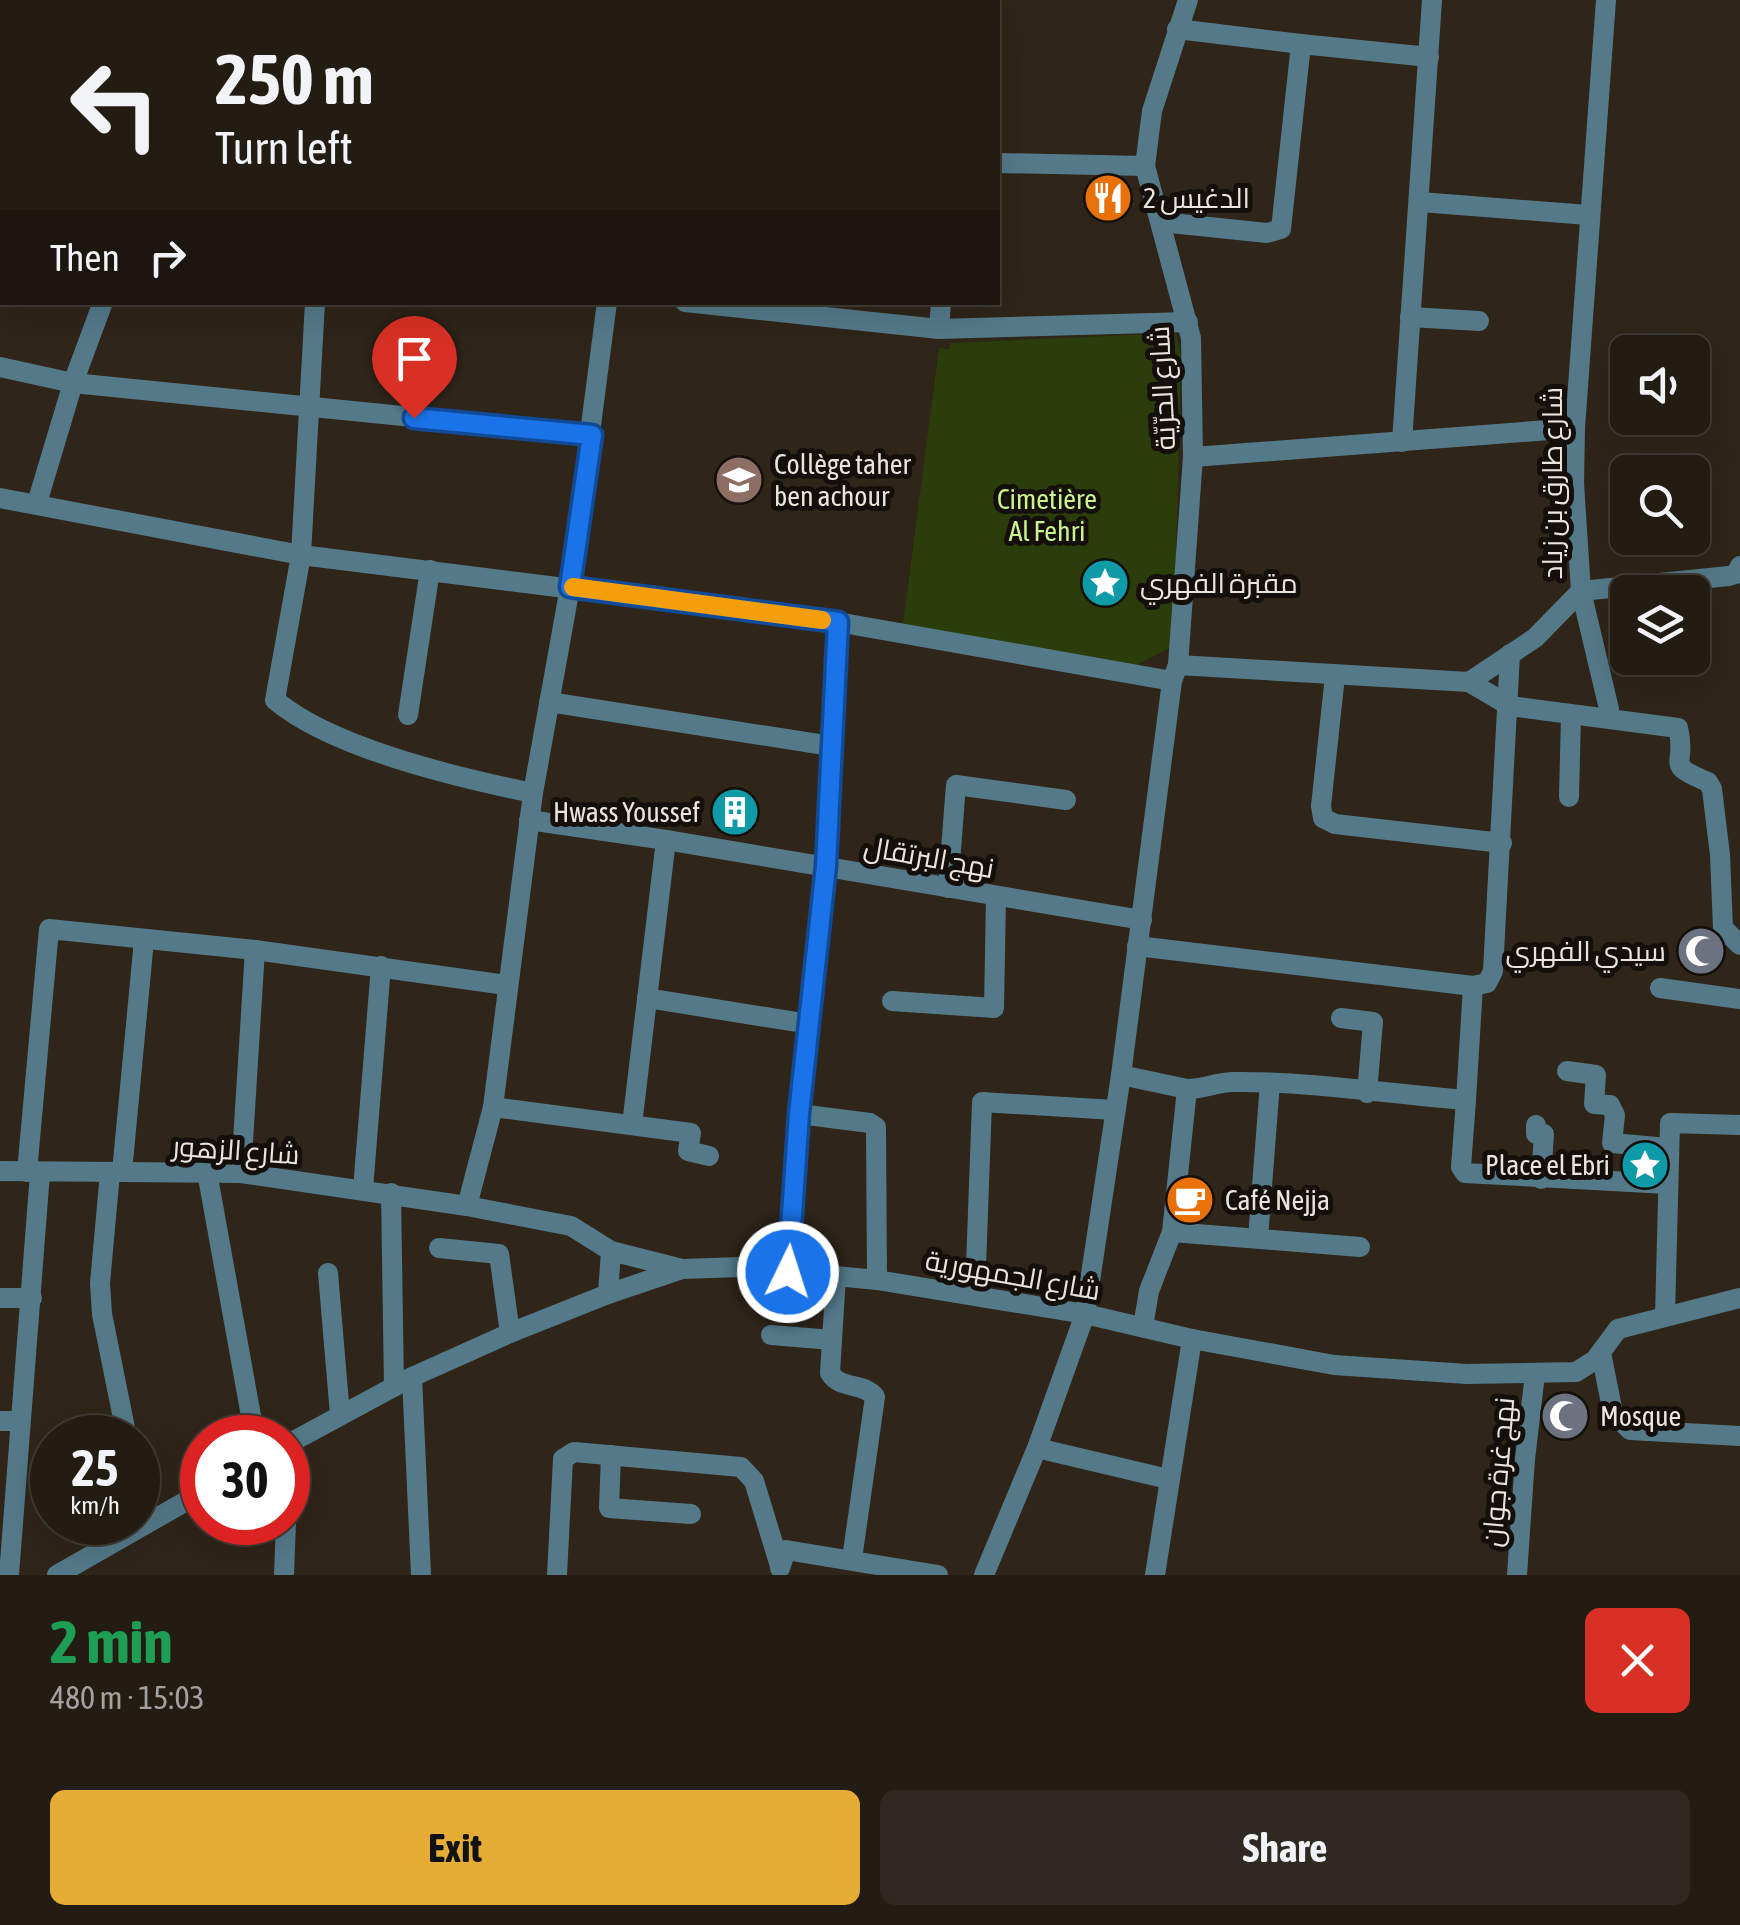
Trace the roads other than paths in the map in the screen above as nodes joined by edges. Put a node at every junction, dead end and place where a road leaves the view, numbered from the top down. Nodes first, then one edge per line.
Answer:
1 (1188, 0) edge
2 (1432, 0) edge
3 (1606, 0) edge
4 (1176, 28) junction
5 (1301, 44) junction
6 (1429, 57) junction
7 (1000, 163) edge
8 (1145, 166) junction
9 (1420, 202) junction
10 (1588, 215) junction
11 (1161, 222) junction
12 (102, 305) edge
13 (315, 305) edge
14 (602, 305) edge
15 (713, 305) edge
16 (941, 305) edge
17 (1410, 317) junction
18 (1479, 321) dead end
19 (1188, 322) junction
20 (939, 328) junction
21 (0, 367) edge
22 (73, 383) junction
23 (308, 408) junction
24 (1575, 428) junction
25 (592, 435) junction
26 (1402, 442) junction
27 (1193, 457) junction
28 (0, 498) edge
29 (37, 503) junction
30 (301, 555) junction
31 (1740, 564) edge
32 (430, 570) junction
33 (570, 587) junction
34 (1581, 591) junction
35 (838, 622) junction
36 (1510, 654) junction
37 (1175, 673) junction
38 (1335, 676) junction
39 (1469, 682) junction
40 (548, 702) junction
41 (1510, 706) junction
42 (408, 715) dead end
43 (1571, 715) junction
44 (1606, 717) junction
45 (831, 746) junction
46 (532, 794) junction
47 (1569, 797) dead end
48 (1066, 800) dead end
49 (529, 820) junction
50 (666, 840) junction
51 (1502, 843) junction
52 (826, 866) junction
53 (948, 888) junction
54 (996, 897) junction
55 (1142, 920) junction
56 (144, 940) junction
57 (1740, 945) edge
58 (1138, 946) junction
59 (255, 950) junction
60 (381, 966) junction
61 (506, 984) junction
62 (1472, 986) junction
63 (1660, 988) dead end
64 (647, 998) junction
65 (1740, 999) edge
66 (892, 1001) dead end
67 (1341, 1018) dead end
68 (809, 1024) junction
69 (1568, 1071) dead end
70 (1121, 1075) junction
71 (1270, 1083) junction
72 (1187, 1089) junction
73 (1368, 1093) junction
74 (1466, 1100) junction
75 (492, 1108) junction
76 (1114, 1110) junction
77 (799, 1114) junction
78 (632, 1125) junction
79 (1536, 1125) dead end
80 (1740, 1126) edge
81 (1668, 1148) junction
82 (709, 1156) dead end
83 (0, 1171) edge
84 (116, 1172) junction
85 (207, 1172) junction
86 (34, 1173) junction
87 (241, 1173) junction
88 (1542, 1178) junction
89 (1667, 1184) junction
90 (362, 1190) junction
91 (391, 1193) junction
92 (467, 1206) junction
93 (1172, 1232) junction
94 (1258, 1238) junction
95 (1360, 1247) dead end
96 (439, 1248) dead end
97 (611, 1251) junction
98 (682, 1270) junction
99 (788, 1272) junction
100 (328, 1273) dead end
101 (836, 1276) junction
102 (877, 1280) junction
103 (608, 1294) junction
104 (975, 1294) junction
105 (0, 1298) edge
106 (32, 1298) junction
107 (1740, 1298) edge
108 (1085, 1314) junction
109 (1665, 1316) junction
110 (1143, 1328) junction
111 (510, 1333) junction
112 (771, 1336) dead end
113 (1192, 1339) junction
114 (832, 1340) junction
115 (1601, 1353) junction
116 (1535, 1374) junction
117 (403, 1382) junction
118 (122, 1415) edge
119 (250, 1415) edge
120 (340, 1416) junction
121 (10, 1421) edge
122 (310, 1432) edge
123 (1740, 1436) edge
124 (1037, 1448) junction
125 (612, 1455) junction
126 (1168, 1479) junction
127 (691, 1514) dead end
128 (110, 1545) edge
129 (285, 1545) edge
130 (852, 1559) junction
131 (780, 1570) edge
132 (63, 1573) edge
133 (9, 1575) edge
134 (284, 1575) edge
135 (421, 1575) edge
136 (557, 1575) edge
137 (938, 1575) edge
138 (984, 1575) edge
139 (1155, 1575) edge
140 (1518, 1575) edge

1 - 4 street, شارع الحرّيّة
2 - 6 street
3 - 10 street, شارع طارق بن زياد
4 - 5 street
4 - 8 street, شارع الحرّيّة
5 - 6 street
5 - 11 street
6 - 9 street
7 - 8 street
8 - 11 street, شارع الحرّيّة
9 - 10 street
9 - 17 street
10 - 24 street, شارع طارق بن زياد
11 - 19 street, شارع الحرّيّة
12 - 22 street
13 - 23 street
14 - 25 street
15 - 20 street
16 - 20 street
17 - 18 street
17 - 26 street
19 - 20 street
19 - 27 street, شارع الحرّيّة
21 - 22 street
22 - 23 street
22 - 29 street
23 - 25 street
23 - 30 street
24 - 26 street
24 - 34 street, شارع طارق بن زياد
25 - 33 street
26 - 27 street
27 - 37 street, شارع الحرّيّة
28 - 29 street
29 - 30 street
30 - 32 street
30 - 46 street
31 - 34 street
32 - 33 street
32 - 42 street
33 - 35 street
33 - 40 street
34 - 36 street, شارع طارق بن زياد
34 - 44 street
35 - 37 street
35 - 45 street
36 - 39 street, شارع طارق بن زياد
36 - 41 street
37 - 38 street
37 - 55 street, شارع الحرّيّة
38 - 39 street
38 - 51 street
39 - 41 street
40 - 45 street
40 - 46 street
41 - 43 street
41 - 51 street
43 - 44 street
43 - 47 street
44 - 57 street
45 - 52 street
46 - 49 street
48 - 53 street
49 - 50 street, نهج البرتقال
49 - 61 street
50 - 52 street, نهج البرتقال
50 - 64 street
51 - 62 street
52 - 53 street, نهج البرتقال
52 - 68 street
53 - 54 street, نهج البرتقال
54 - 55 street, نهج البرتقال
54 - 66 street
55 - 58 street, شارع الحرّيّة
56 - 59 street
56 - 84 street
56 - 86 street
58 - 62 street
58 - 70 street, شارع الحرّيّة
59 - 60 street
59 - 87 street
60 - 61 street
60 - 90 street
61 - 75 street
62 - 74 street
63 - 65 street
64 - 68 street
64 - 78 street
67 - 73 street
68 - 77 street
69 - 81 street
70 - 72 street
70 - 76 street, شارع الحرّيّة
71 - 72 street
71 - 73 street
71 - 94 street
72 - 93 street
73 - 74 street
74 - 88 street
75 - 78 street
75 - 92 street
76 - 104 street
76 - 108 street, شارع الحرّيّة
77 - 99 street
77 - 102 street
78 - 82 street
79 - 88 street
80 - 81 street
81 - 89 street
83 - 86 street, شارع الزهور
84 - 85 street, شارع الزهور
84 - 86 street, شارع الزهور
84 - 118 street
85 - 87 street, شارع الزهور
85 - 119 street
86 - 106 street
87 - 90 street, شارع الزهور
88 - 89 street
89 - 109 street
90 - 91 street, شارع الزهور
91 - 92 street, شارع الزهور
91 - 117 street
92 - 97 street, شارع الزهور
93 - 94 street
93 - 110 street
94 - 95 street
96 - 111 street
97 - 98 street, شارع الزهور
97 - 103 street
98 - 99 street, شارع الجمهورية
98 - 103 street, شارع الجمهورية
99 - 101 street, شارع الجمهورية
100 - 120 street
101 - 102 street, شارع الجمهورية
101 - 114 street
102 - 104 street, شارع الجمهورية
103 - 111 street, شارع الجمهورية
104 - 108 street, شارع الجمهورية
105 - 106 street
106 - 121 street
107 - 109 street, شارع الجمهورية
108 - 110 street, شارع الجمهورية
108 - 124 street, شارع الحرّيّة
109 - 115 street, شارع الجمهورية
110 - 113 street, شارع الجمهورية
111 - 117 street, شارع الجمهورية
112 - 114 street
113 - 116 street, شارع الجمهورية
113 - 126 street
114 - 130 street
115 - 116 street, شارع الجمهورية
115 - 123 street
116 - 140 street, نهج غرة جوان
117 - 120 street, شارع الجمهورية
117 - 135 street
120 - 122 street, شارع الجمهورية
121 - 133 street
124 - 126 street
124 - 138 street, شارع الحرّيّة
125 - 127 street
125 - 131 street
125 - 136 street
126 - 139 street
128 - 132 street
129 - 134 street
130 - 131 street
130 - 137 street

